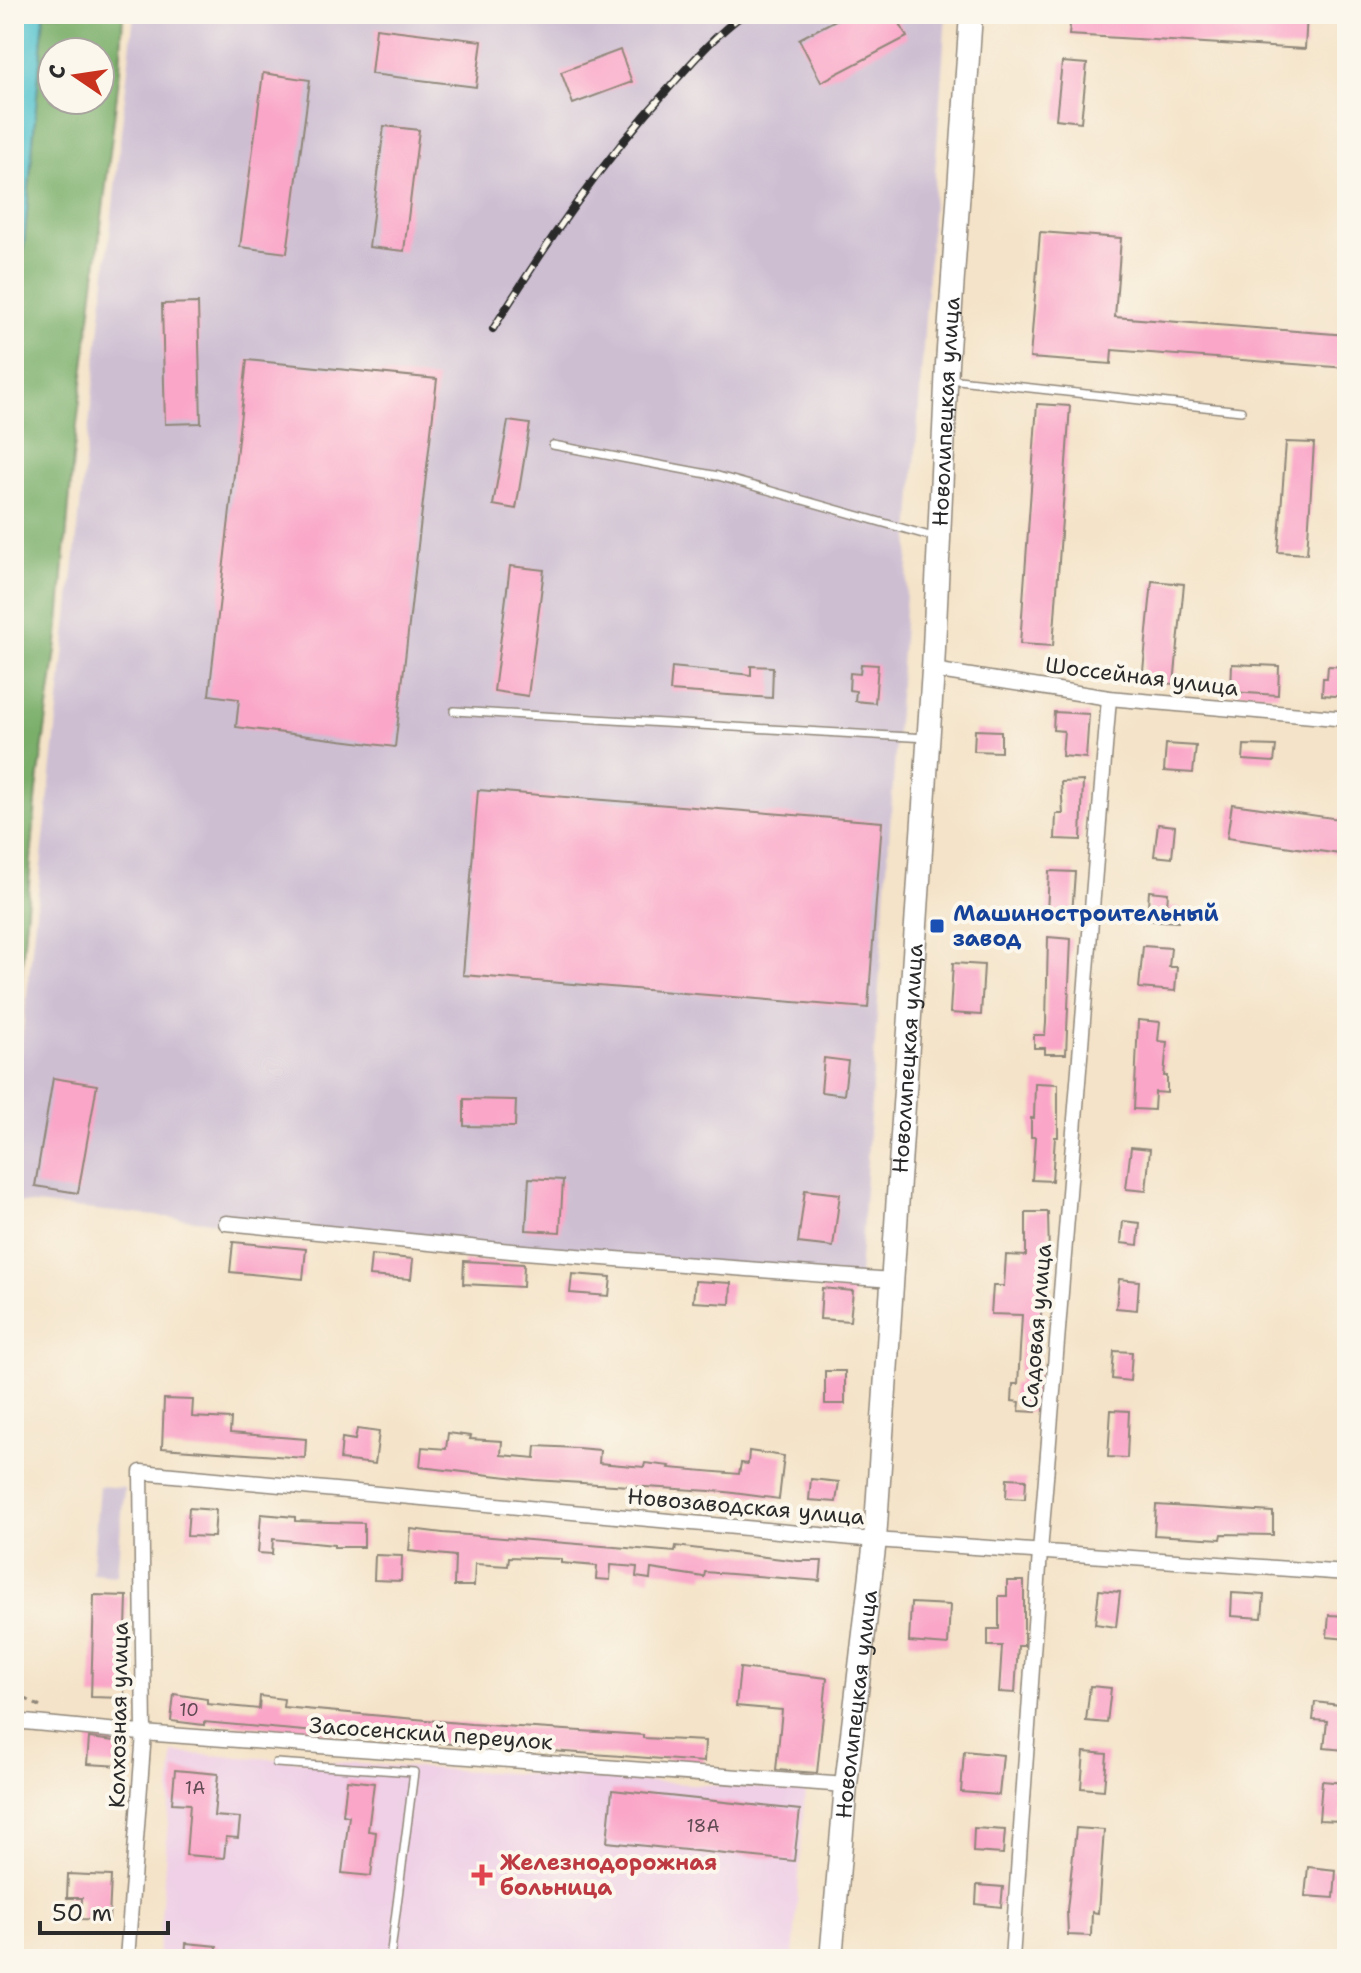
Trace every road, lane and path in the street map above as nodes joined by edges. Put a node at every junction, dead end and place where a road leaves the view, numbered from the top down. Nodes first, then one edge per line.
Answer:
1 (971, 14) edge
2 (946, 379) junction
3 (1241, 411) dead end
4 (553, 445) dead end
5 (939, 539) junction
6 (933, 670) junction
7 (1109, 698) junction
8 (454, 711) dead end
9 (1347, 719) edge
10 (929, 738) junction
11 (226, 1223) dead end
12 (892, 1280) junction
13 (141, 1472) joint
14 (875, 1540) junction
15 (1040, 1552) junction
16 (1347, 1573) edge
17 (14, 1721) edge
18 (144, 1733) junction
19 (276, 1763) dead end
20 (846, 1785) junction
21 (127, 1959) edge
22 (390, 1959) edge
23 (500, 1959) edge
24 (546, 1959) edge
25 (831, 1959) edge
26 (1012, 1959) edge

1 - 2 street, Новолипецкая улица
2 - 3 lane
2 - 5 street, Новолипецкая улица
4 - 5 lane
5 - 6 street, Новолипецкая улица
6 - 7 street, Шоссейная улица
6 - 10 street, Новолипецкая улица
7 - 9 street, Шоссейная улица
7 - 15 street, Садовая улица
8 - 10 lane
10 - 12 street, Новолипецкая улица
11 - 12 street
12 - 14 street, Новолипецкая улица
13 - 14 street, Новозаводская улица
13 - 18 street, Колхозная улица
14 - 15 street, Новозаводская улица
14 - 20 street, Новолипецкая улица
15 - 16 street, Новозаводская улица
15 - 26 street, Садовая улица
17 - 18 street, Засосенский переулок
18 - 20 street, Засосенский переулок
18 - 21 street, Колхозная улица
19 - 22 lane
20 - 25 street, Новолипецкая улица
23 - 24 lane

